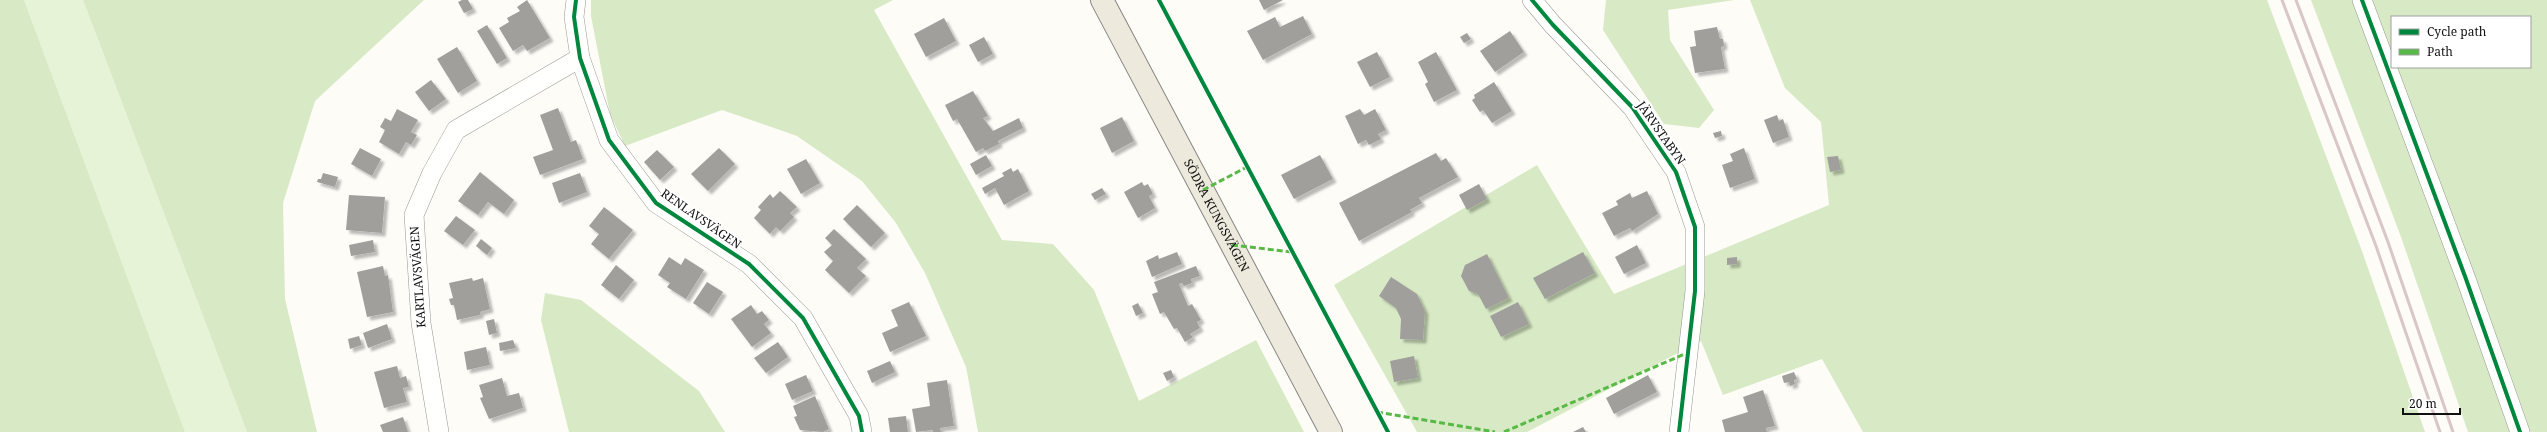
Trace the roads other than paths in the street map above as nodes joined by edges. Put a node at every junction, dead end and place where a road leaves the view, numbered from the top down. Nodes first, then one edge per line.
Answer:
1 (576, 0) edge
2 (1102, 0) edge
3 (1532, 0) edge
4 (2362, 0) edge
5 (580, 58) junction
6 (439, 432) edge
7 (862, 432) edge
8 (1331, 432) edge
9 (1679, 432) edge
10 (2520, 432) edge

1 - 5 street, RENLAVSVÄGEN
2 - 8 main road, SÖDRA KUNGSVÄGEN
3 - 9 street, JÄRVSTABYN
4 - 10 street
5 - 6 street, KARTLAVSVÄGEN
5 - 7 street, RENLAVSVÄGEN

